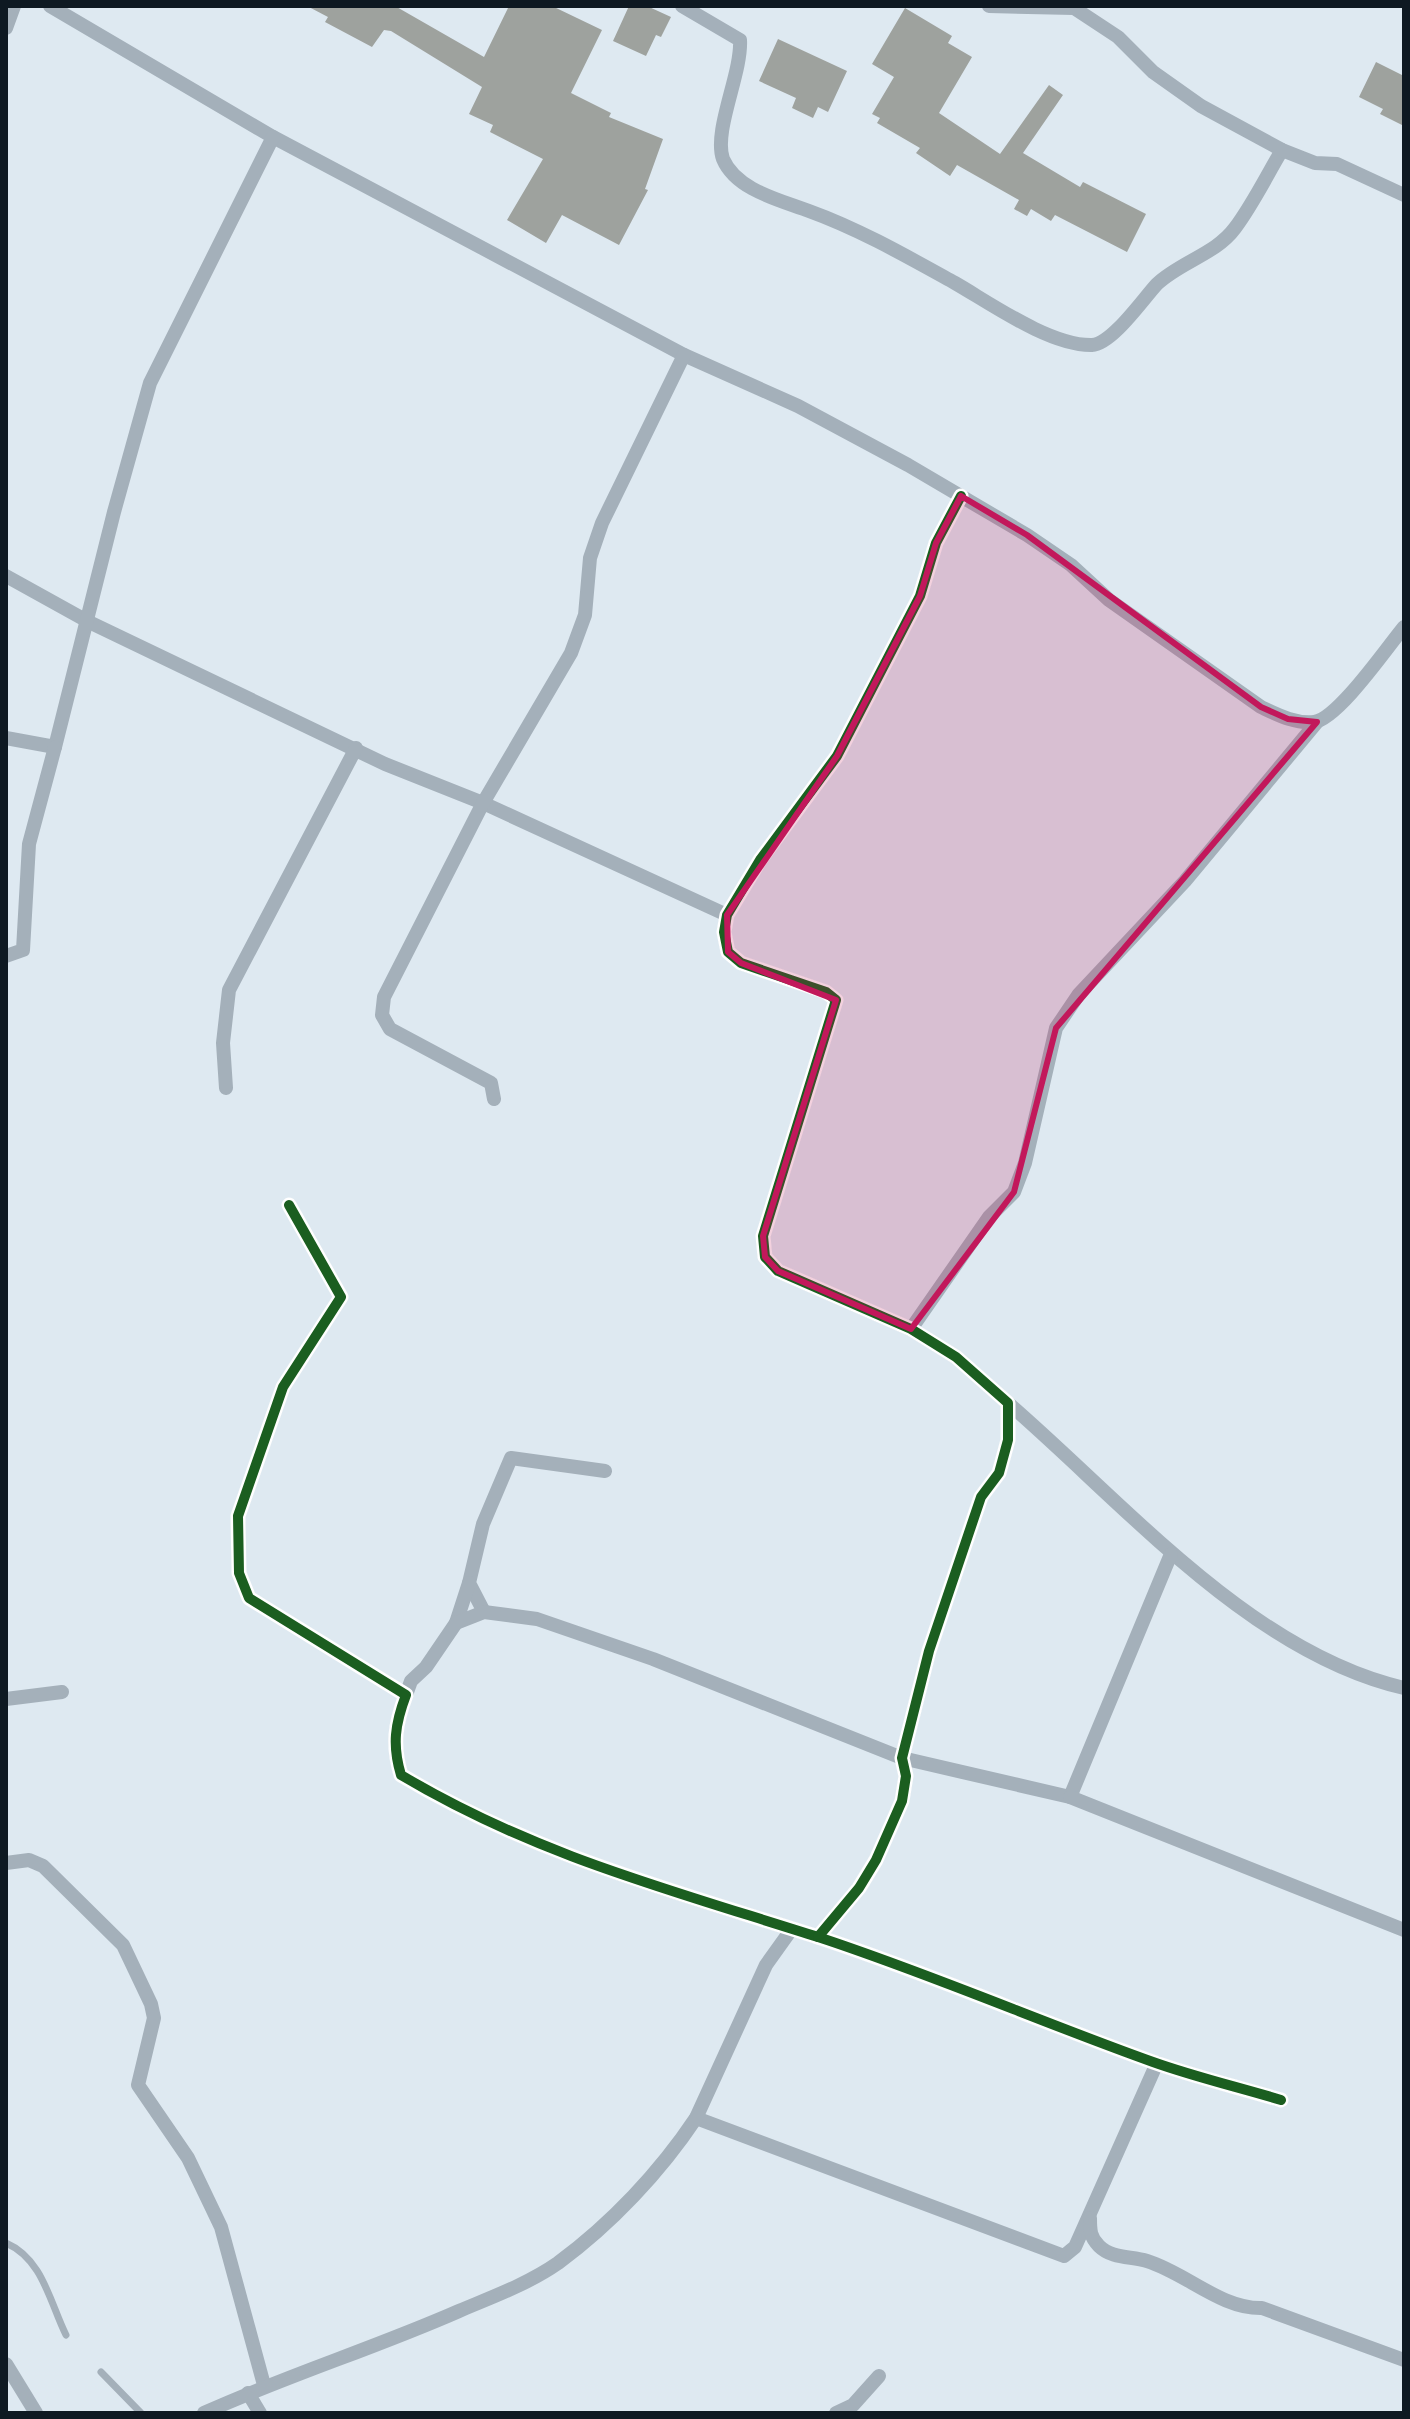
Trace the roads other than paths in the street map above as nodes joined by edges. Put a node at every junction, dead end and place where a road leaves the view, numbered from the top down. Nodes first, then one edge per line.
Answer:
1 (14, 6) edge
2 (50, 6) edge
3 (682, 6) edge
4 (989, 6) edge
5 (6, 28) edge
6 (273, 137) junction
7 (1282, 150) junction
8 (1404, 195) edge
9 (684, 355) junction
10 (961, 496) junction
11 (6, 576) edge
12 (89, 622) junction
13 (1404, 627) edge
14 (1317, 722) junction
15 (6, 738) edge
16 (55, 747) junction
17 (356, 748) junction
18 (483, 803) junction
19 (727, 915) junction
20 (6, 956) edge
21 (226, 1088) dead end
22 (494, 1099) dead end
23 (289, 1205) dead end
24 (911, 1329) junction
25 (1008, 1403) junction
26 (605, 1471) dead end
27 (1171, 1554) junction
28 (469, 1583) junction
29 (484, 1612) junction
30 (456, 1623) junction
31 (1404, 1688) edge
32 (62, 1692) dead end
33 (406, 1695) junction
34 (6, 1699) edge
35 (902, 1758) junction
36 (1070, 1797) junction
37 (6, 1863) edge
38 (791, 1930) junction
39 (1404, 1930) edge
40 (818, 1937) junction
41 (1157, 2063) junction
42 (1281, 2100) dead end
43 (696, 2118) junction
44 (1090, 2213) junction
45 (6, 2243) edge
46 (66, 2335) dead end
47 (1404, 2360) edge
48 (6, 2364) edge
49 (101, 2372) dead end
50 (879, 2376) dead end
51 (264, 2385) junction
52 (248, 2393) junction
53 (36, 2413) edge
54 (141, 2413) edge
55 (204, 2413) edge
56 (260, 2413) edge
57 (836, 2413) edge

1 - 5 street
2 - 6 street
3 - 7 street
4 - 7 street
6 - 9 street
6 - 12 street
7 - 8 street
9 - 10 street
9 - 18 street
10 - 14 street
10 - 19 street
11 - 12 street
12 - 16 street
12 - 17 street
13 - 14 street
14 - 24 street
15 - 16 street
16 - 20 street
17 - 18 street
17 - 21 street
18 - 19 street
18 - 22 street
19 - 24 street
23 - 33 street
24 - 25 street
25 - 27 street
25 - 35 street
26 - 28 street
27 - 31 street
27 - 36 street
28 - 29 street
28 - 30 street
29 - 30 street
29 - 35 street
30 - 33 street
32 - 34 street
33 - 38 street
35 - 36 street
35 - 40 street
36 - 39 street
37 - 51 street
38 - 40 street
38 - 43 street
40 - 41 street
41 - 42 street
41 - 44 street
43 - 44 street
43 - 51 street
44 - 47 street
45 - 46 lane
48 - 53 street
49 - 54 lane
50 - 57 street
51 - 52 street
52 - 55 street
52 - 56 street

